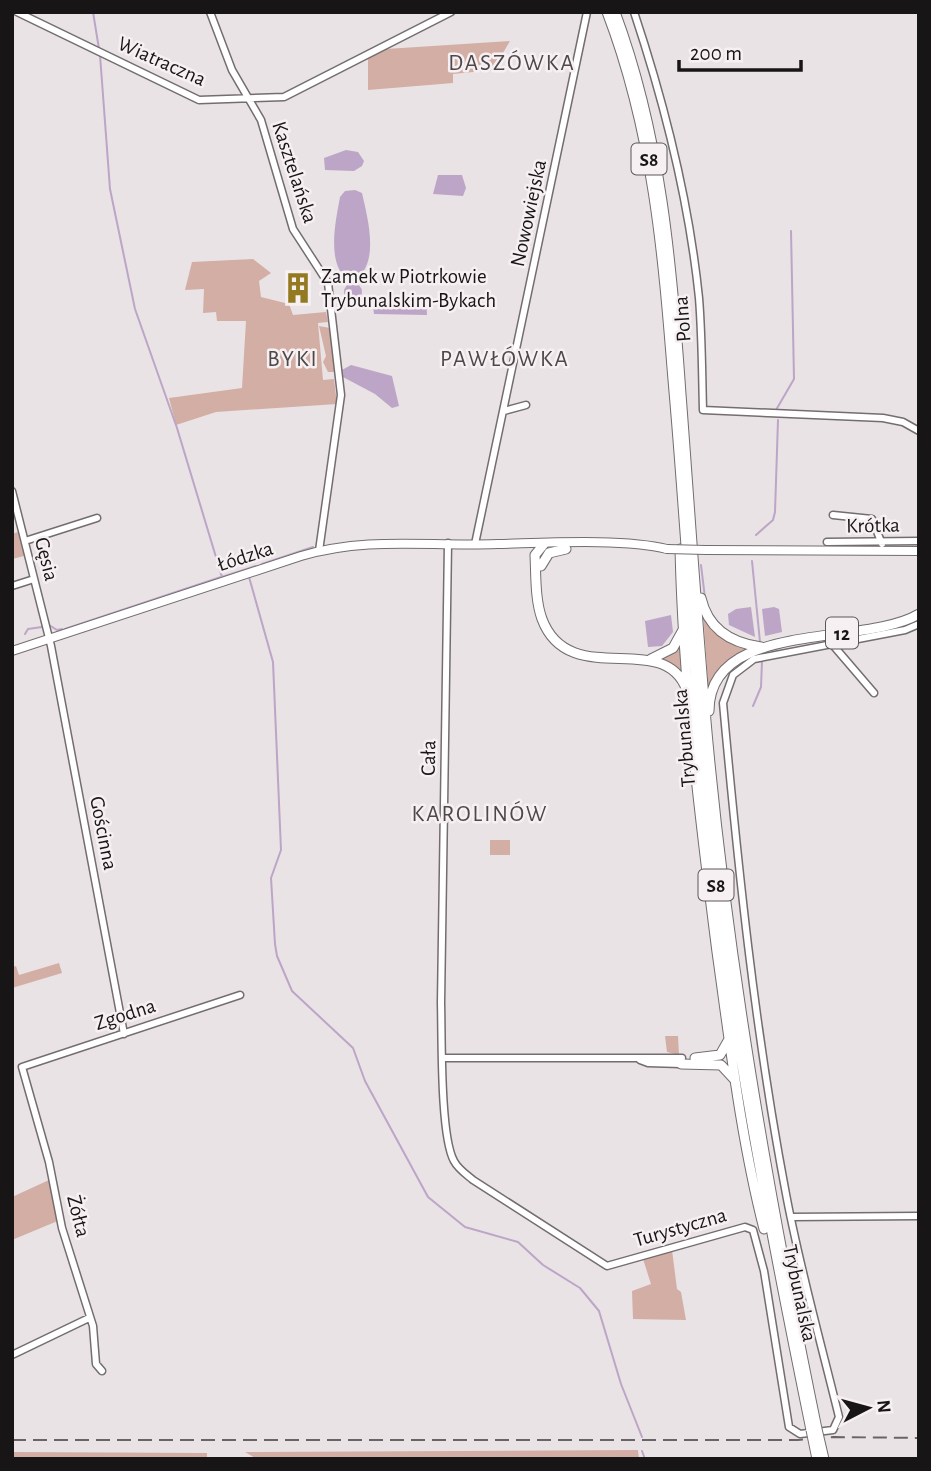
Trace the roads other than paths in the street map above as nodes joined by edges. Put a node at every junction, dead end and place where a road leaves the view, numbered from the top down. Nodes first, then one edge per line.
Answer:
1 (17, 12) edge
2 (210, 12) edge
3 (451, 12) edge
4 (587, 12) edge
5 (607, 12) edge
6 (615, 12) edge
7 (634, 12) edge
8 (250, 100) junction
9 (526, 405) dead end
10 (504, 411) junction
11 (919, 431) edge
12 (681, 488) junction
13 (12, 491) edge
14 (832, 515) dead end
15 (97, 519) dead end
16 (25, 541) junction
17 (919, 541) edge
18 (828, 542) dead end
19 (448, 543) junction
20 (475, 544) junction
21 (498, 544) junction
22 (882, 544) junction
23 (540, 546) junction
24 (526, 548) junction
25 (566, 549) junction
26 (667, 549) junction
27 (319, 551) junction
28 (916, 552) edge
29 (693, 555) junction
30 (538, 563) junction
31 (34, 579) junction
32 (12, 586) edge
33 (919, 614) edge
34 (684, 616) junction
35 (919, 624) edge
36 (49, 637) junction
37 (832, 643) junction
38 (764, 647) junction
39 (12, 651) edge
40 (646, 660) junction
41 (874, 693) dead end
42 (692, 717) junction
43 (708, 738) junction
44 (240, 995) dead end
45 (729, 1032) junction
46 (124, 1034) junction
47 (442, 1058) junction
48 (681, 1060) junction
49 (22, 1067) joint
50 (737, 1087) junction
51 (919, 1216) edge
52 (791, 1217) junction
53 (607, 1266) joint
54 (779, 1278) junction
55 (89, 1318) junction
56 (12, 1355) edge
57 (102, 1371) dead end
58 (814, 1429) junction
59 (817, 1459) edge
60 (824, 1459) edge

1 - 8 street, Wiatraczna
2 - 8 street, Kasztelańska
3 - 8 street, Wiatraczna
4 - 10 street, Nowowiejska
5 - 12 highway, Trybunalska / S8
6 - 29 highway, Trybunalska / S8
7 - 11 street, Polna
8 - 27 street, Kasztelańska
9 - 10 street
10 - 20 street, Nowowiejska
12 - 34 highway
12 - 54 highway, Trybunalska / S8
13 - 16 street, Gęsia
14 - 22 street
15 - 16 street
16 - 31 street, Gęsia
17 - 22 street, Krótka
18 - 22 street, Krótka
19 - 20 main road, Łódzka
19 - 27 main road, Łódzka
19 - 47 street, Cała
20 - 21 main road, Łódzka
21 - 23 main road, Łódzka
21 - 24 main road, Łódzka
23 - 24 main road, Łódzka
23 - 25 main road, Łódzka
23 - 26 main road, Łódzka
23 - 30 highway
24 - 30 highway
25 - 26 main road, Łódzka
25 - 30 highway
26 - 28 main road, Łódzka, bridge
27 - 36 main road, Łódzka
29 - 38 highway
29 - 43 highway, Trybunalska / S8
30 - 40 highway
31 - 32 street
31 - 36 street, Gęsia
33 - 38 highway, 12
34 - 40 highway
34 - 42 highway
35 - 37 street
36 - 39 main road, Łódzka
36 - 46 street, Gościnna
37 - 41 street
37 - 52 street
38 - 43 highway, 12
40 - 42 highway
42 - 45 highway
43 - 58 highway, Trybunalska / S8
44 - 46 street, Zgodna
45 - 48 highway
45 - 50 highway
46 - 49 street, Zgodna
47 - 48 street
47 - 53 street, Cała
48 - 50 highway
49 - 55 street, Żółta
50 - 54 highway
51 - 52 street
52 - 53 street, Turystyczna
54 - 58 highway, Trybunalska / S8
55 - 56 street
55 - 57 street, Żółta
58 - 59 highway, Trybunalska / S8, bridge
58 - 60 highway, Trybunalska / S8, bridge

